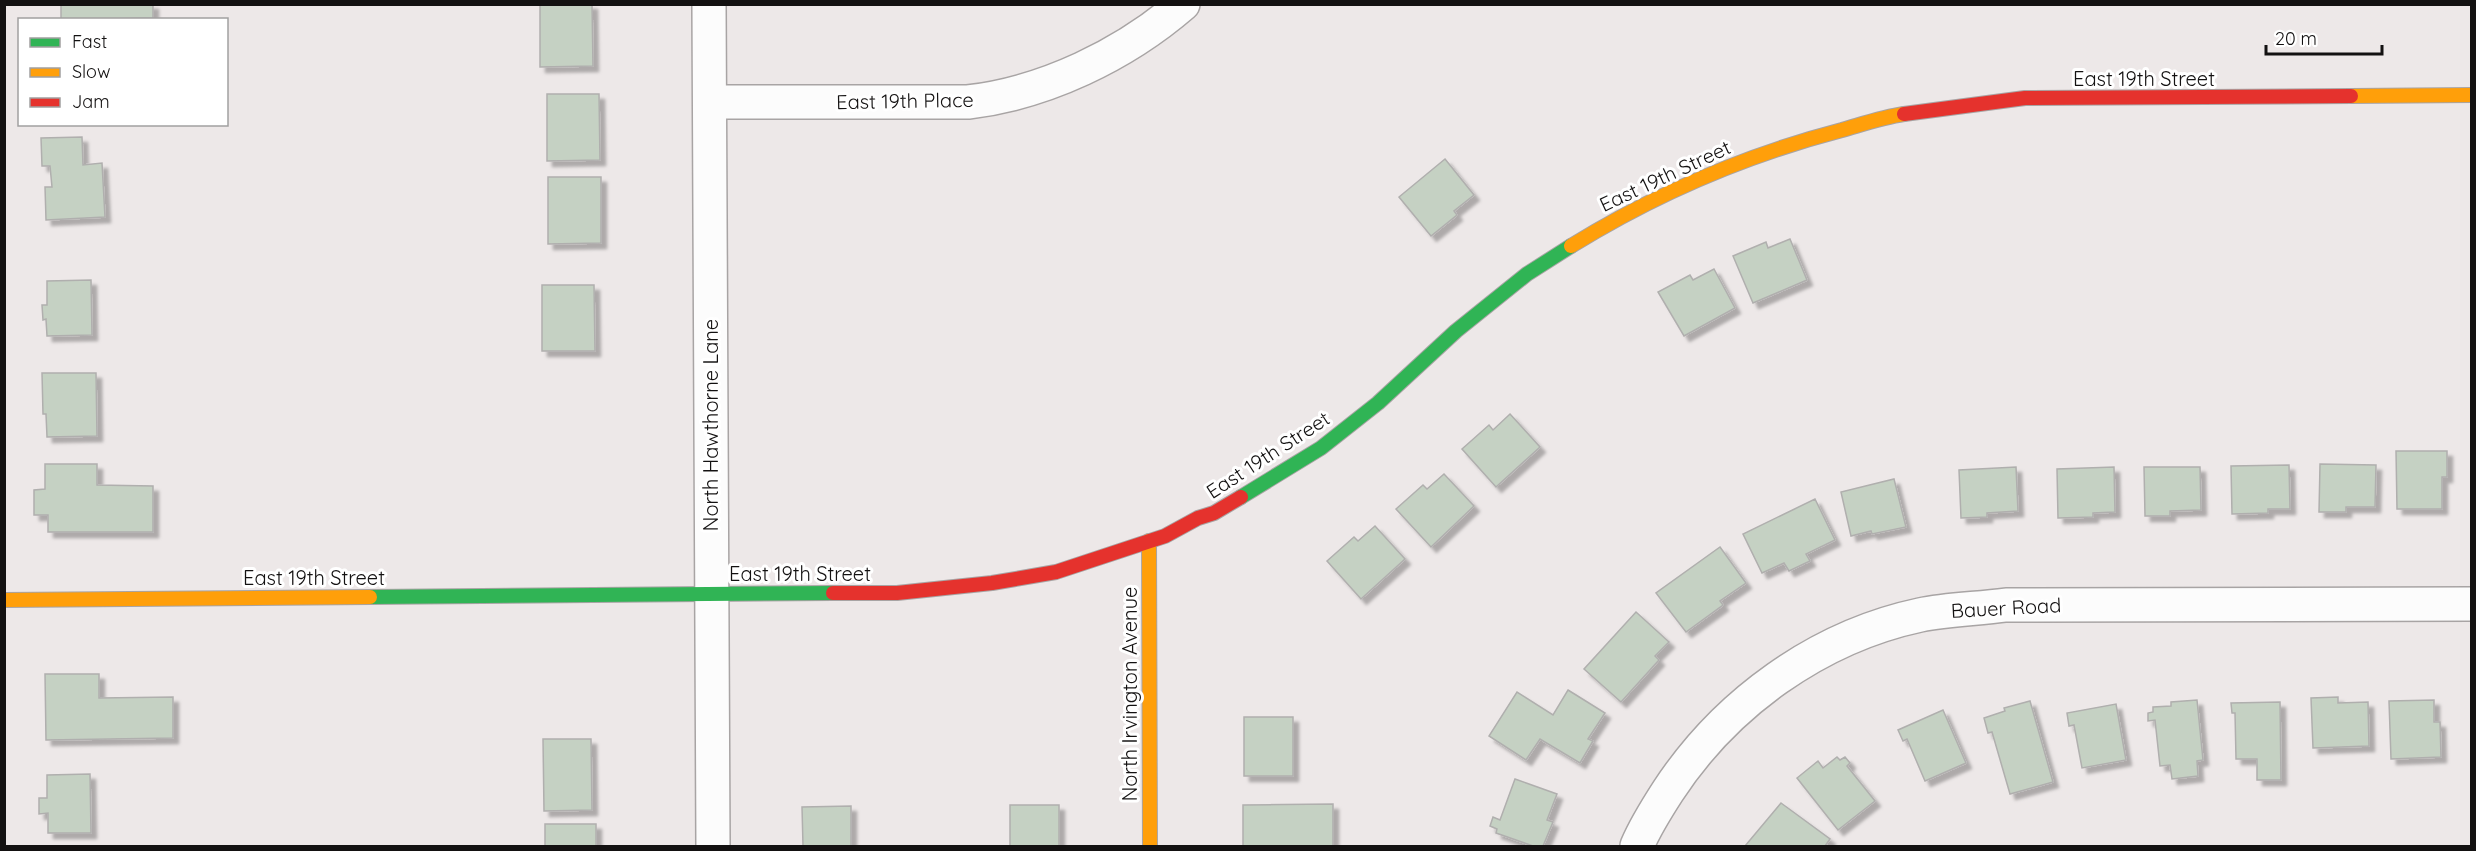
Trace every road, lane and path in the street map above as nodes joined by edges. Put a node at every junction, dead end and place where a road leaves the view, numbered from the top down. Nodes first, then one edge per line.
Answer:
1 (709, 4) edge
2 (1183, 4) edge
3 (2472, 95) edge
4 (710, 102) junction
5 (1149, 542) junction
6 (712, 594) junction
7 (4, 600) edge
8 (2472, 604) edge
9 (713, 846) edge
10 (1150, 846) edge
11 (1637, 846) edge

1 - 4 street, North Hawthorne Lane
2 - 4 street, East 19th Place
3 - 5 street, East 19th Street
4 - 6 street, North Hawthorne Lane
5 - 6 street, East 19th Street
5 - 10 street, North Irvington Avenue
6 - 7 street, East 19th Street
6 - 9 street, North Hawthorne Lane
8 - 11 street, Bauer Road

